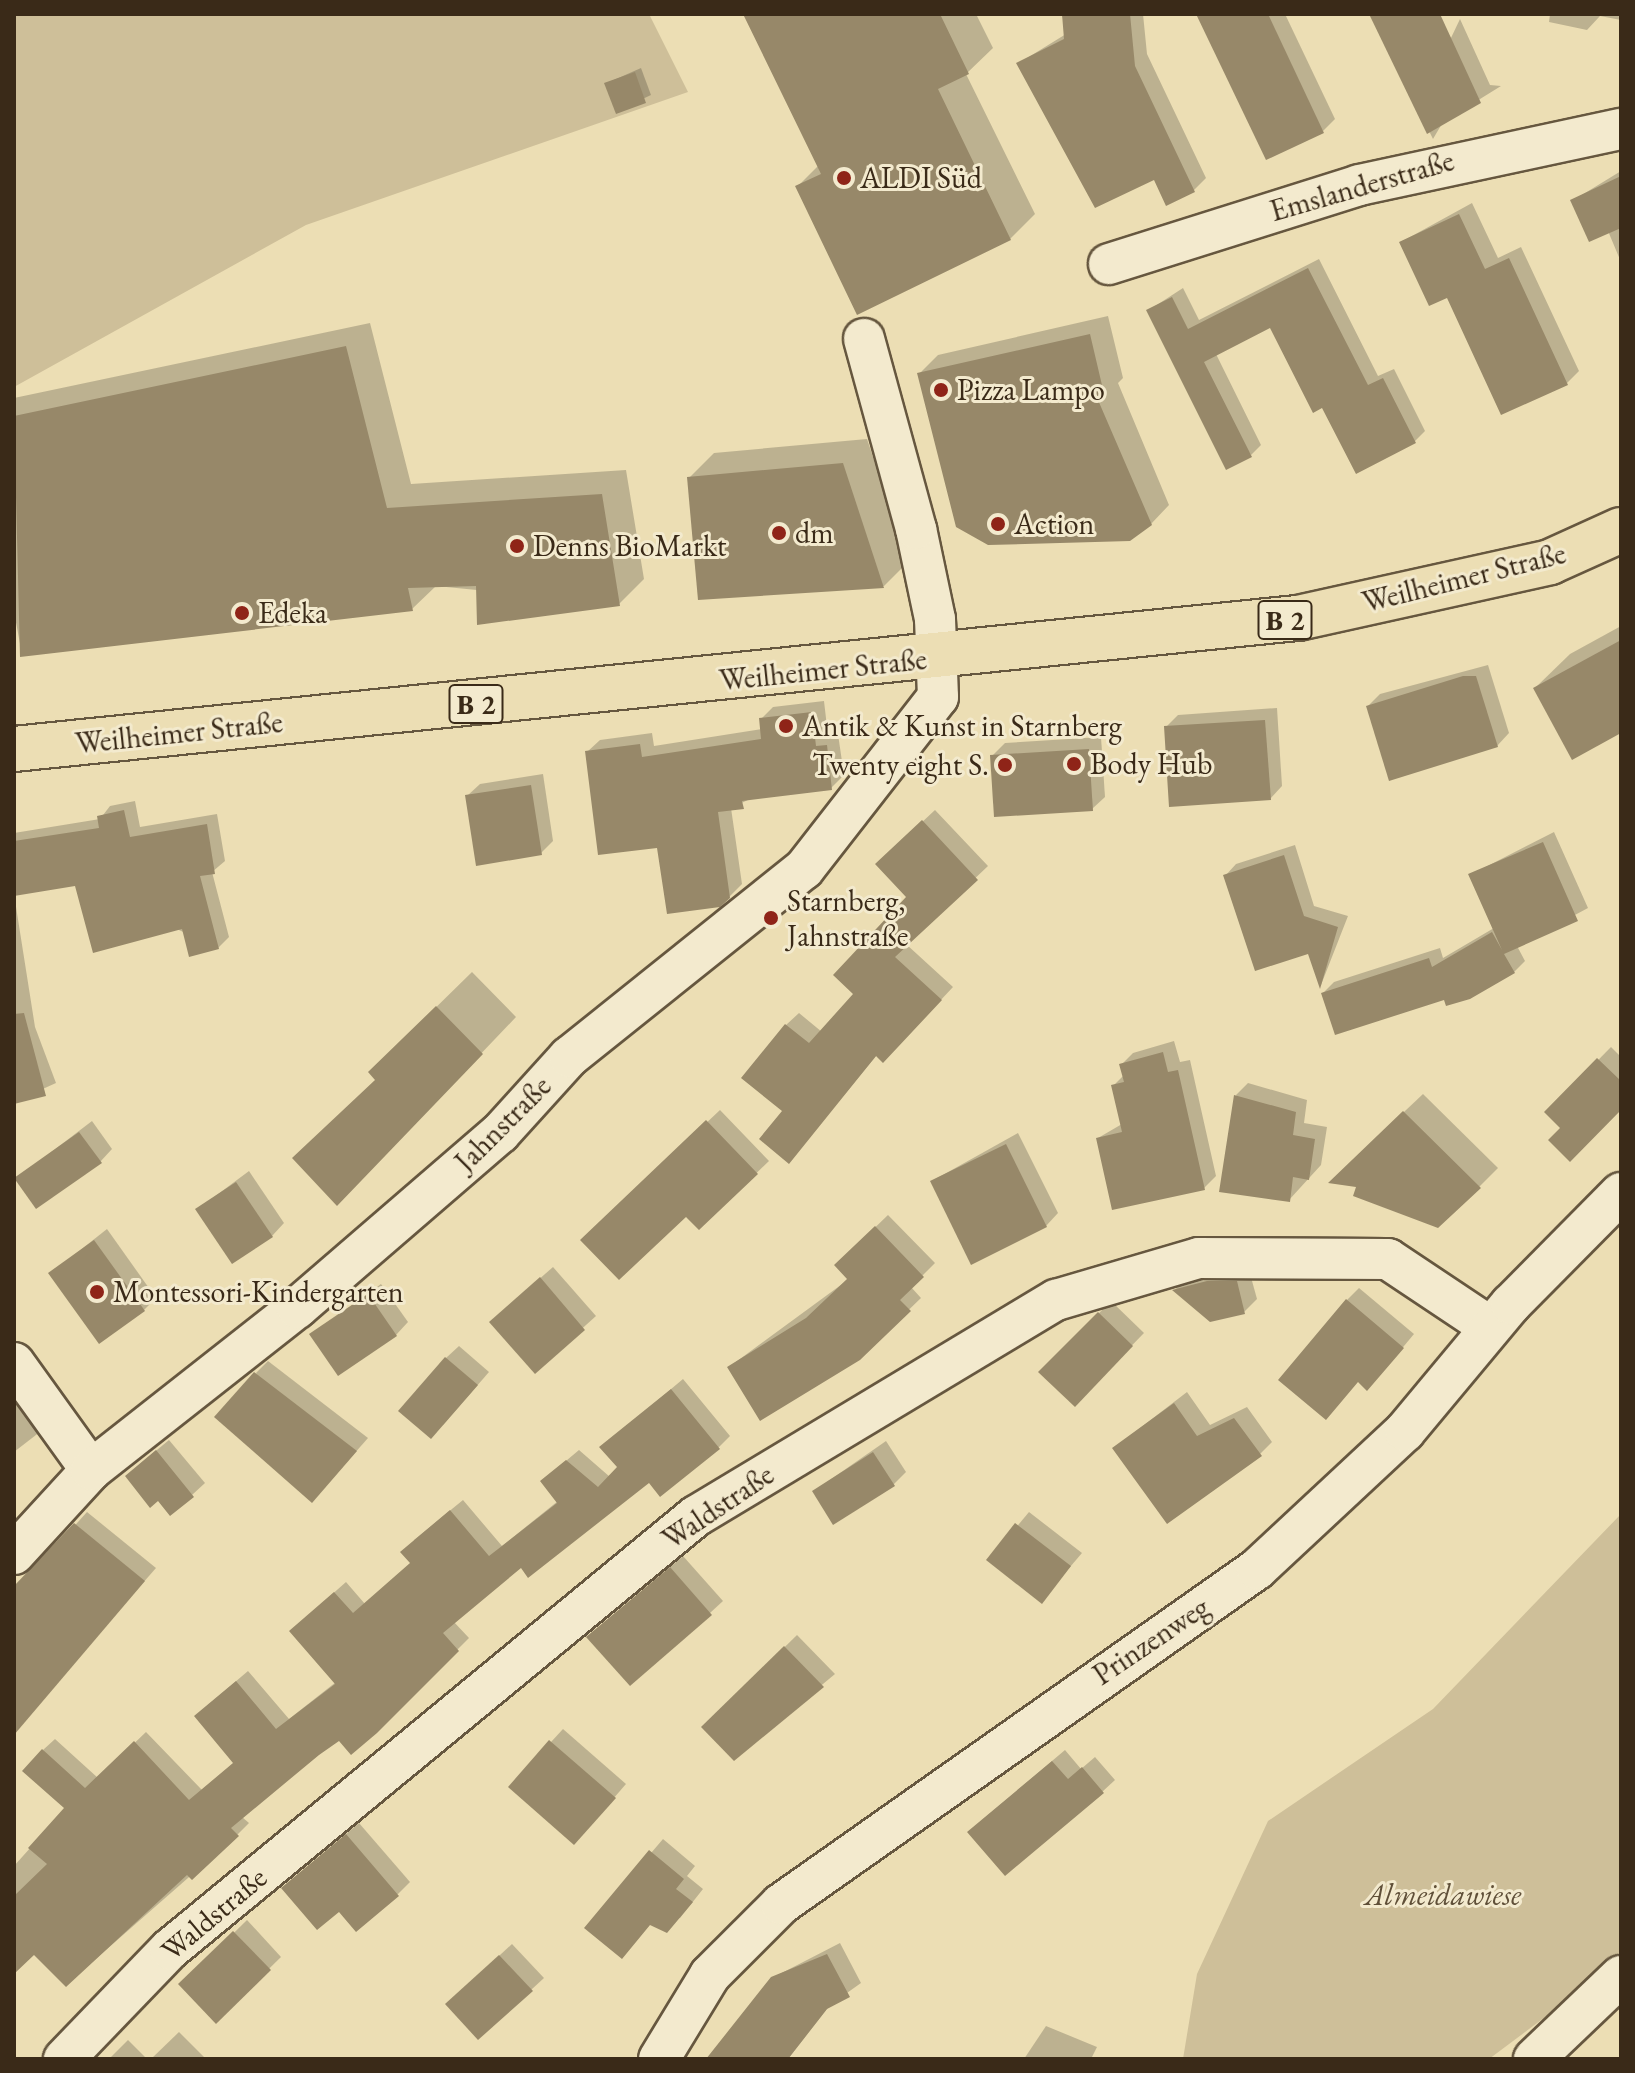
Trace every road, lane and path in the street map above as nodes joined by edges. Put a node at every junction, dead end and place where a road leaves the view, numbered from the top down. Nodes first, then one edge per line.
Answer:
1 (1621, 129) edge
2 (1109, 264) dead end
3 (864, 339) dead end
4 (1621, 530) edge
5 (938, 658) junction
6 (14, 749) edge
7 (1621, 1193) edge
8 (1490, 1327) junction
9 (14, 1363) edge
10 (91, 1470) junction
11 (14, 1554) edge
12 (1621, 1976) edge
13 (64, 2059) edge
14 (659, 2059) edge
15 (1534, 2059) edge

1 - 2 street, Emslanderstraße
3 - 5 street
4 - 5 main road, Weilheimer Straße / B 2
5 - 6 main road, Weilheimer Straße / B 2
5 - 10 street, Jahnstraße
7 - 8 street, Prinzenweg
8 - 13 street, Waldstraße
8 - 14 street, Prinzenweg
9 - 10 street
10 - 11 street, Jahnstraße
12 - 15 street

